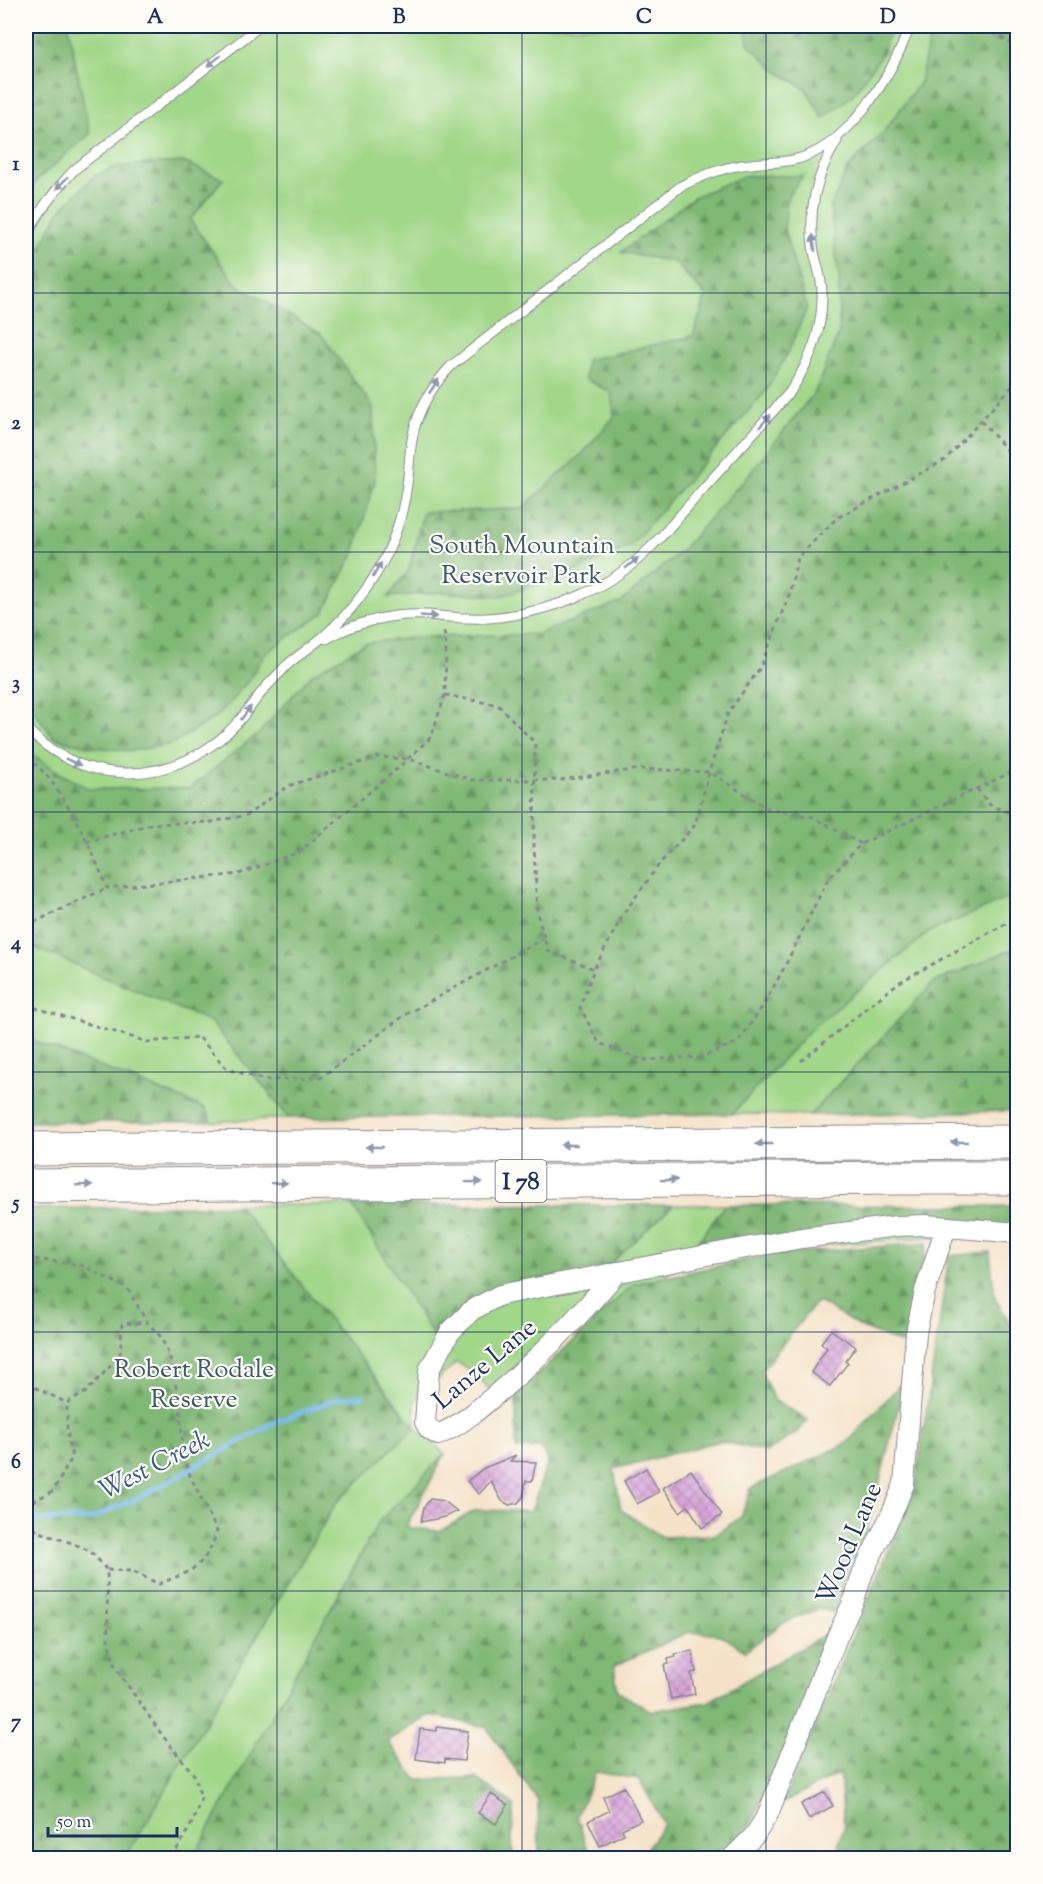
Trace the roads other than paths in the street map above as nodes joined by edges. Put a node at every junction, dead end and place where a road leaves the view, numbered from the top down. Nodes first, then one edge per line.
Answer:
1 (260, 26) edge
2 (910, 26) edge
3 (843, 132) junction
4 (26, 236) edge
5 (313, 646) junction
6 (26, 728) edge
7 (1017, 1142) edge
8 (26, 1149) edge
9 (1017, 1178) edge
10 (26, 1186) edge
11 (946, 1227) junction
12 (1017, 1233) edge
13 (617, 1272) junction
14 (732, 1858) edge

1 -> 4 lane
2 - 3 lane
5 -> 3 lane
5 -> 3 lane
6 -> 5 lane
7 -> 8 highway, I 78
10 -> 9 highway, I 78
11 - 12 street, Lanze Lane
11 - 13 street, Lanze Lane
11 - 14 street, Wood Lane
13 - 13 street, Lanze Lane

